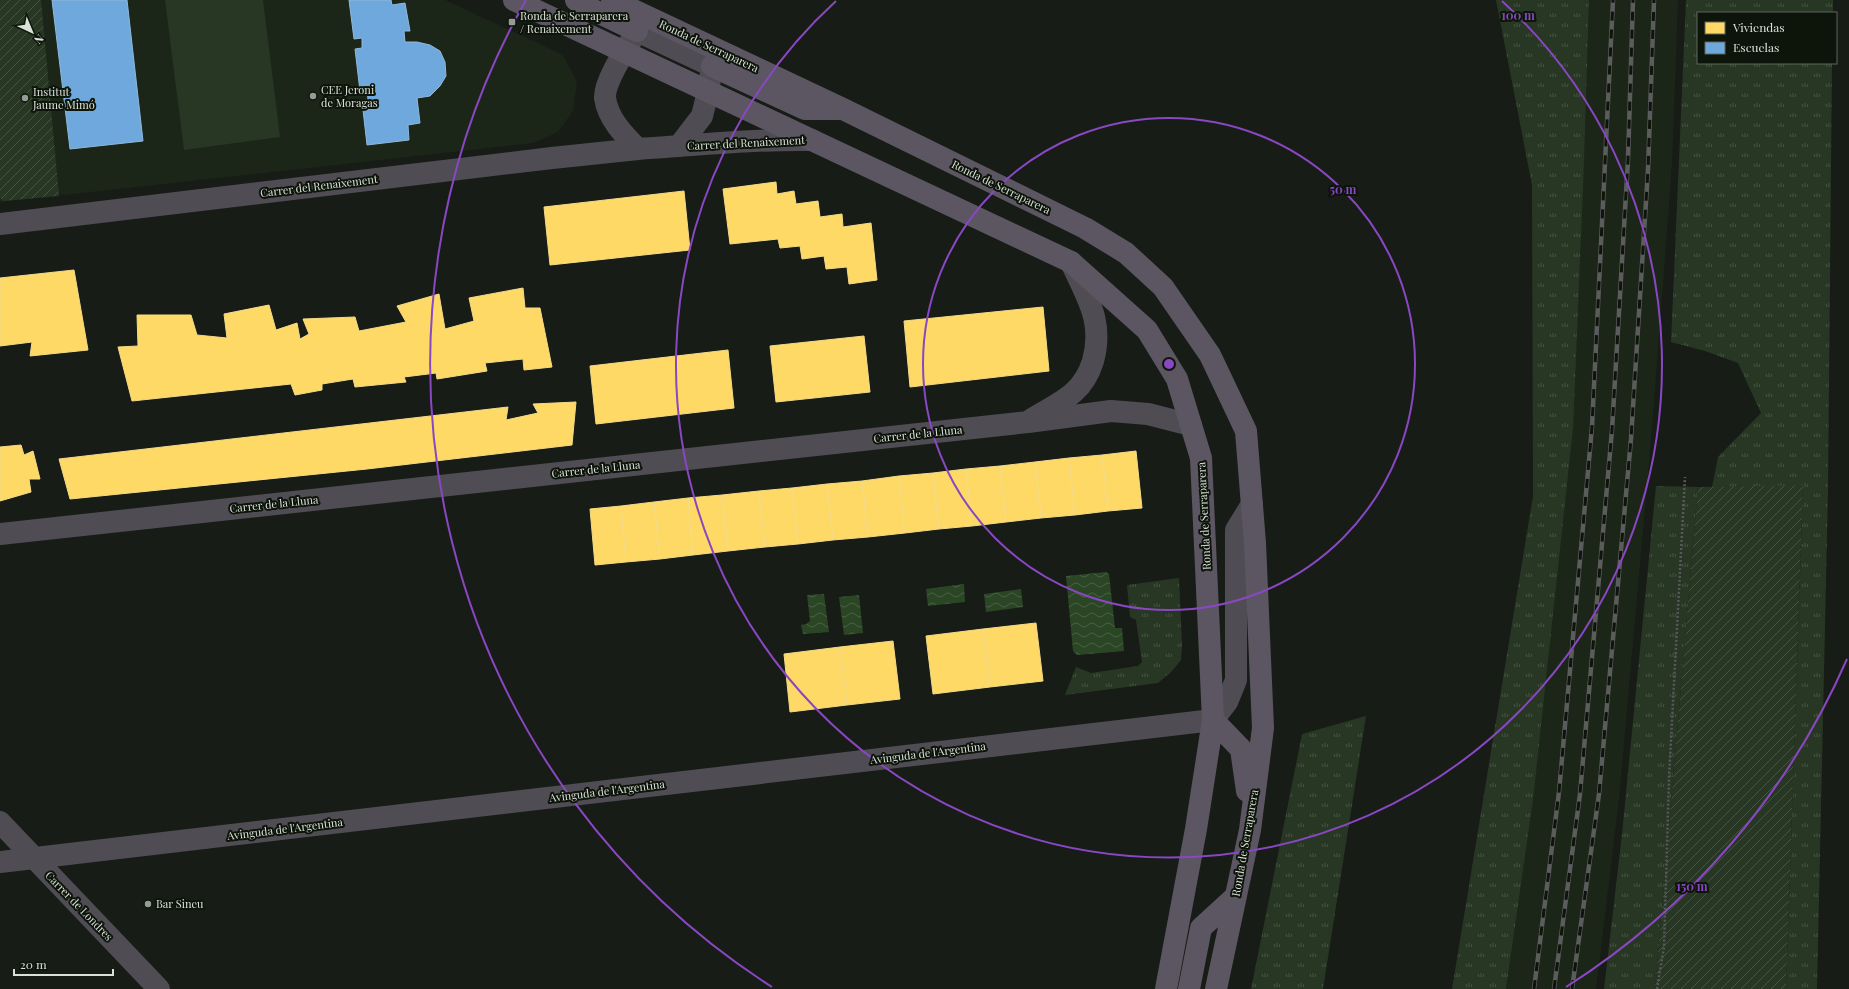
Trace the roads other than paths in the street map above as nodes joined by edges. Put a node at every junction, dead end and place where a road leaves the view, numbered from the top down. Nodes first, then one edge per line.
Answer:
1 (514, 0) edge
2 (576, 0) edge
3 (612, 0) edge
4 (637, 31) junction
5 (624, 52) junction
6 (712, 66) junction
7 (708, 92) junction
8 (843, 109) junction
9 (812, 140) junction
10 (679, 146) junction
11 (638, 149) junction
12 (0, 224) edge
13 (1072, 262) junction
14 (1028, 422) junction
15 (1191, 425) junction
16 (1252, 504) junction
17 (0, 534) edge
18 (1213, 720) junction
19 (0, 822) edge
20 (1250, 830) junction
21 (33, 858) junction
22 (0, 862) edge
23 (1236, 896) junction
24 (159, 989) edge
25 (1166, 989) edge
26 (1189, 989) edge
27 (1216, 989) edge

1 - 5 street, Ronda de Serraparera
2 - 4 street
3 - 8 street, Ronda de Serraparera
4 - 5 street
4 - 6 street, Ronda de Serraparera
5 - 7 street, Ronda de Serraparera
5 - 11 street
6 - 7 street, Ronda de Serraparera
6 - 8 street
7 - 9 street, Ronda de Serraparera
7 - 10 street, Ronda de Serraparera
8 - 16 street, Ronda de Serraparera
9 - 10 street, Carrer del Renaixement
9 - 13 street, Ronda de Serraparera
10 - 11 street
11 - 12 street, Carrer del Renaixement
13 - 14 street
13 - 15 street, Ronda de Serraparera
14 - 15 street, Carrer de la Lluna
14 - 17 street, Carrer de la Lluna
15 - 18 street, Ronda de Serraparera
16 - 18 street, Ronda de Serraparera
16 - 20 street, Ronda de Serraparera
18 - 20 street
18 - 21 street, Avinguda de l'Argentina
18 - 25 street, Ronda de Serraparera
19 - 21 street, Carrer de Londres
20 - 23 street, Ronda de Serraparera
21 - 22 street, Avinguda de l'Argentina
21 - 24 street, Carrer de Londres
23 - 26 street
23 - 27 street, Ronda de Serraparera

